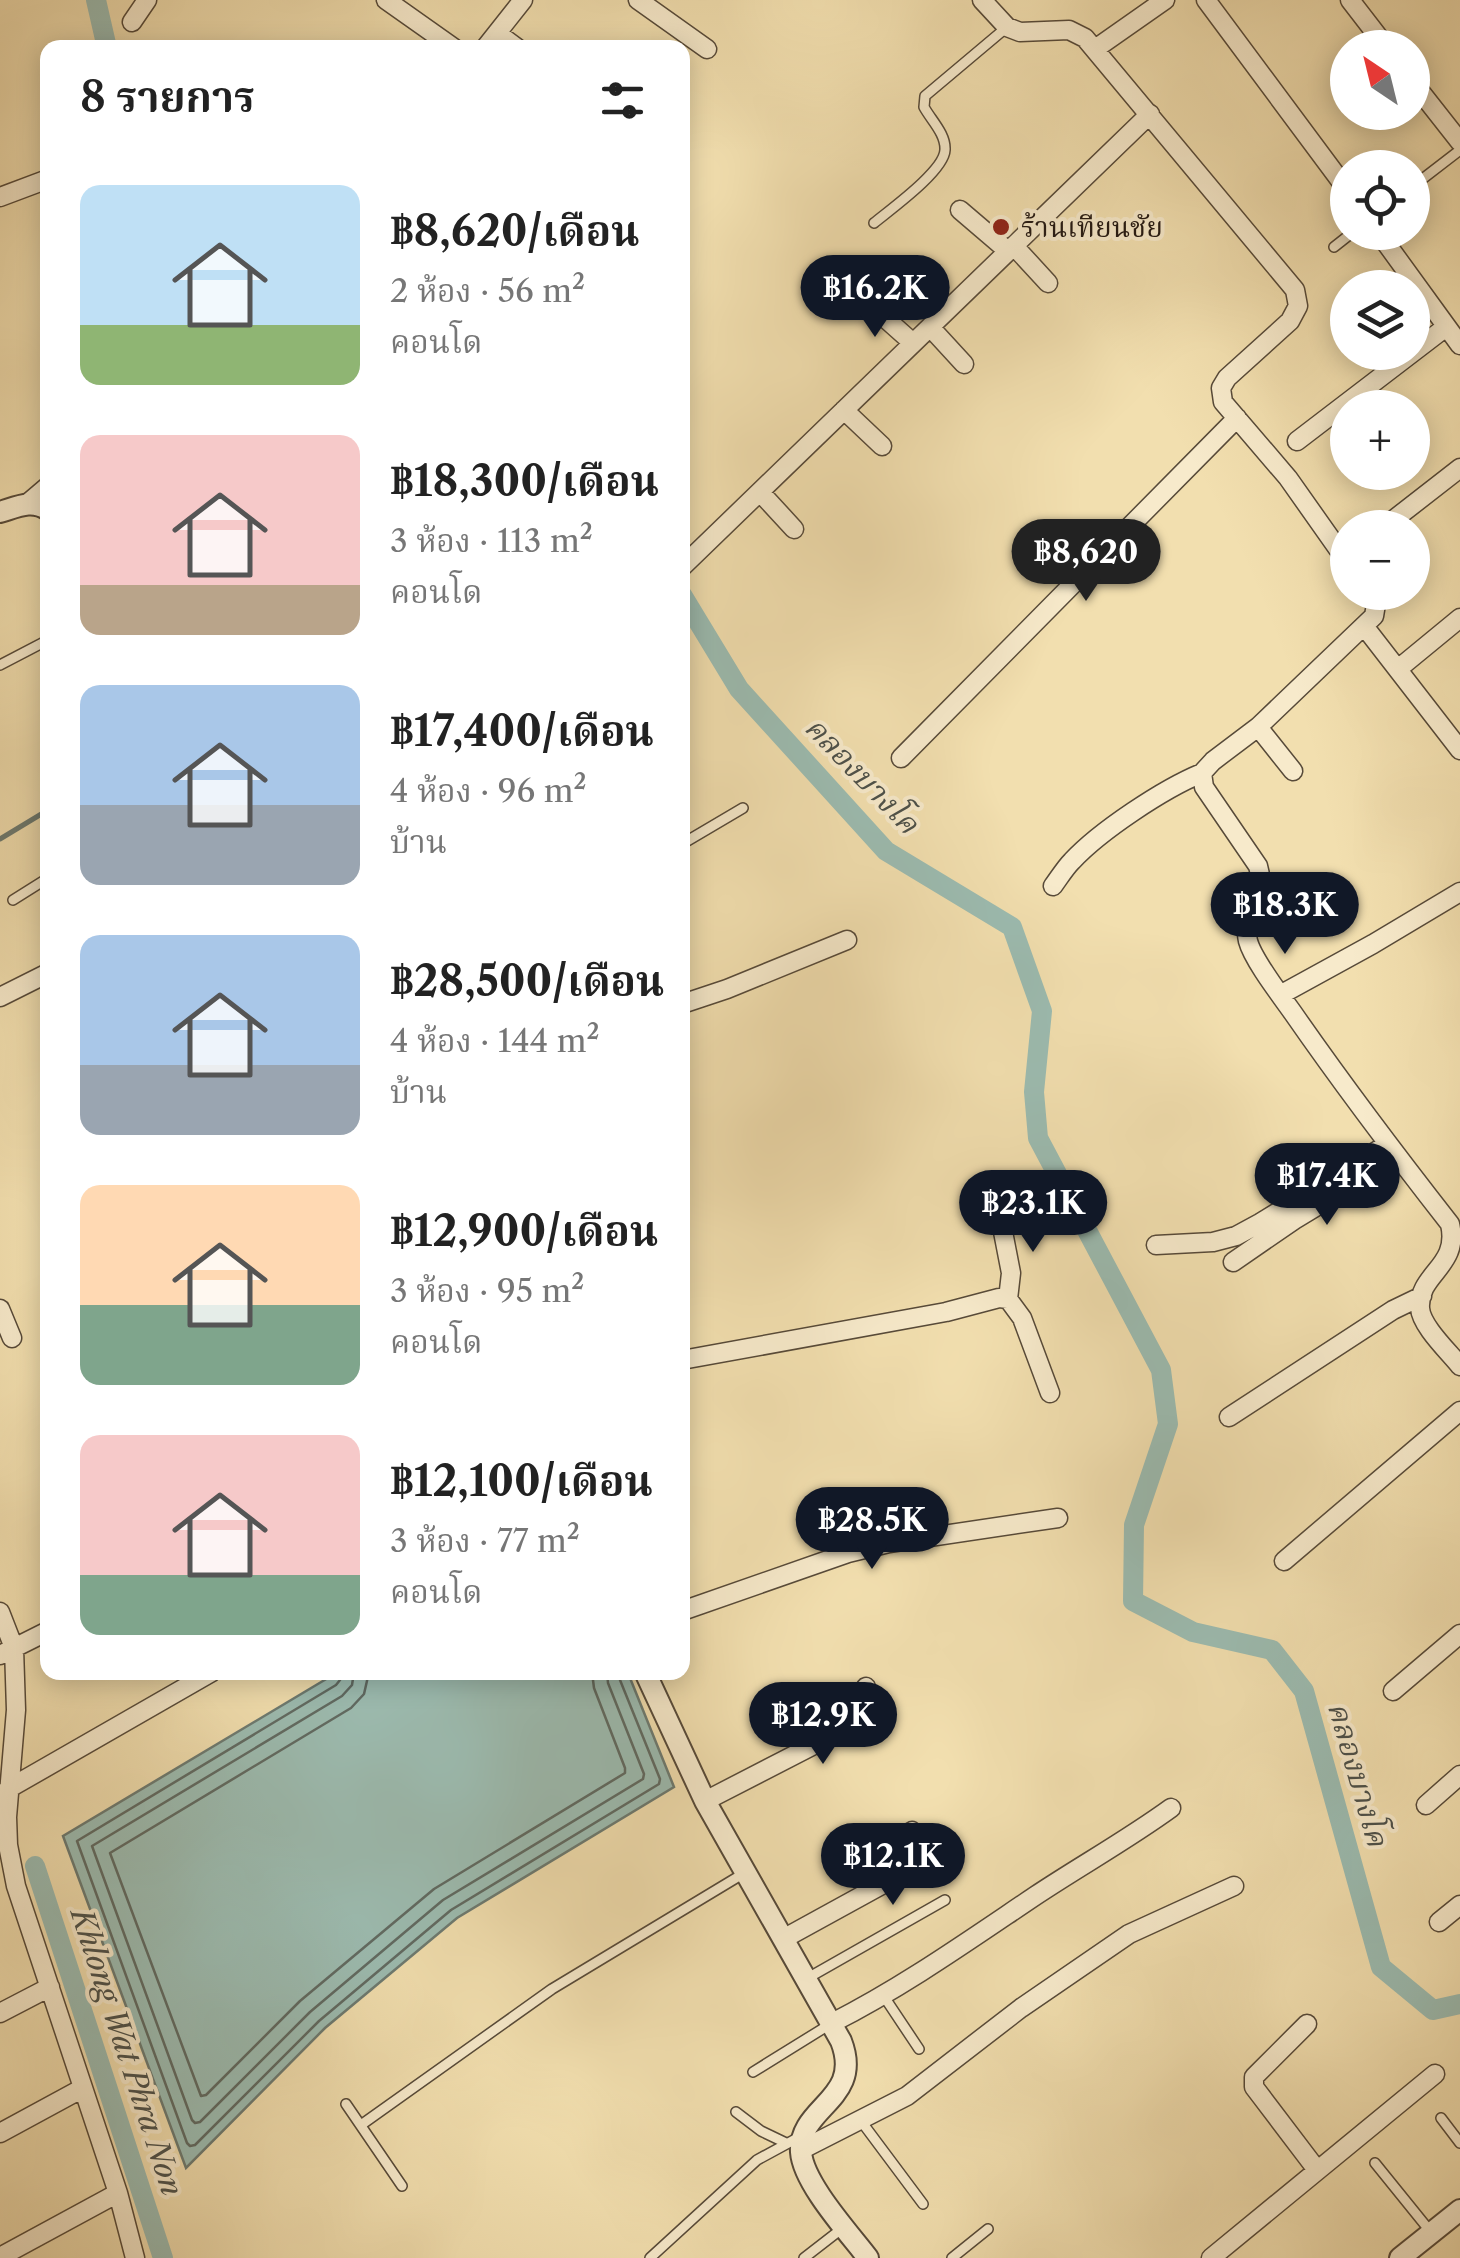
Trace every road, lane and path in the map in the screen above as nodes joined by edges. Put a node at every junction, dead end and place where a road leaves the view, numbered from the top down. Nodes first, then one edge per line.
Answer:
1 (146, 0) edge
2 (386, 0) edge
3 (523, 0) edge
4 (638, 0) edge
5 (982, 0) edge
6 (1164, 0) edge
7 (1206, 0) edge
8 (1350, 0) edge
9 (132, 22) dead end
10 (1006, 28) junction
11 (1373, 30) edge
12 (443, 40) edge
13 (491, 40) edge
14 (1095, 49) junction
15 (708, 50) dead end
16 (1430, 103) edge
17 (1150, 114) junction
18 (1460, 142) edge
19 (1460, 150) edge
20 (1330, 167) edge
21 (1430, 173) edge
22 (40, 182) edge
23 (0, 197) edge
24 (960, 210) dead end
25 (874, 224) dead end
26 (1011, 248) junction
27 (1391, 250) edge
28 (1048, 283) dead end
29 (868, 302) dead end
30 (930, 327) junction
31 (1446, 327) junction
32 (914, 343) junction
33 (1460, 345) edge
34 (964, 364) dead end
35 (844, 410) junction
36 (1237, 418) junction
37 (1297, 441) dead end
38 (882, 446) dead end
39 (1460, 468) edge
40 (760, 492) junction
41 (38, 507) edge
42 (1405, 510) edge
43 (0, 512) edge
44 (794, 529) dead end
45 (1330, 538) edge
46 (690, 559) edge
47 (1376, 610) edge
48 (1460, 618) edge
49 (1364, 626) junction
50 (40, 644) edge
51 (0, 665) edge
52 (1398, 669) junction
53 (1258, 728) junction
54 (1460, 750) edge
55 (900, 758) dead end
56 (1294, 771) dead end
57 (1202, 773) junction
58 (743, 808) dead end
59 (690, 839) edge
60 (40, 883) edge
61 (1052, 886) dead end
62 (1460, 892) edge
63 (13, 900) dead end
64 (847, 940) dead end
65 (40, 977) edge
66 (1280, 994) junction
67 (0, 996) edge
68 (690, 1001) edge
69 (1393, 1150) junction
70 (998, 1211) dead end
71 (1156, 1245) dead end
72 (1233, 1262) dead end
73 (1422, 1296) junction
74 (1008, 1299) junction
75 (0, 1309) edge
76 (12, 1338) dead end
77 (690, 1359) edge
78 (1460, 1366) edge
79 (1050, 1393) dead end
80 (1460, 1412) edge
81 (1229, 1416) dead end
82 (1058, 1518) dead end
83 (1284, 1560) dead end
84 (690, 1609) edge
85 (0, 1612) edge
86 (1460, 1634) edge
87 (40, 1635) edge
88 (7, 1651) edge
89 (198, 1680) edge
90 (649, 1680) edge
91 (866, 1687) dead end
92 (1393, 1691) dead end
93 (6, 1768) edge
94 (1460, 1775) edge
95 (8, 1790) junction
96 (705, 1801) junction
97 (1426, 1804) dead end
98 (1171, 1808) dead end
99 (912, 1831) dead end
100 (746, 1872) junction
101 (1234, 1886) dead end
102 (8, 1890) edge
103 (945, 1900) dead end
104 (1460, 1905) edge
105 (1439, 1922) dead end
106 (784, 1939) junction
107 (806, 1979) junction
108 (50, 1987) junction
109 (883, 1995) junction
110 (0, 2014) edge
111 (832, 2023) junction
112 (1307, 2024) dead end
113 (919, 2049) dead end
114 (754, 2072) dead end
115 (1436, 2074) dead end
116 (83, 2088) junction
117 (346, 2104) dead end
118 (736, 2112) dead end
119 (1440, 2118) dead end
120 (861, 2121) junction
121 (361, 2125) junction
122 (0, 2133) edge
123 (797, 2142) junction
124 (1460, 2143) edge
125 (1375, 2163) dead end
126 (1317, 2170) junction
127 (402, 2186) dead end
128 (118, 2193) junction
129 (923, 2204) dead end
130 (1460, 2210) edge
131 (844, 2227) junction
132 (988, 2229) dead end
133 (1431, 2232) junction
134 (0, 2257) edge
135 (135, 2258) edge
136 (650, 2258) edge
137 (804, 2258) edge
138 (868, 2258) edge
139 (952, 2258) edge
140 (1211, 2258) edge
141 (1400, 2258) edge

1 - 9 street
2 - 12 street
3 - 13 street
4 - 15 street
5 - 10 street
6 - 14 street
7 - 20 street
8 - 11 street
10 - 14 street
10 - 25 lane
14 - 17 street
16 - 18 street
17 - 26 street
17 - 36 street
19 - 21 lane
22 - 23 street
24 - 26 street
26 - 28 street
26 - 30 street
27 - 31 street
29 - 32 street
30 - 32 street
30 - 34 street
31 - 33 street
31 - 37 street
32 - 35 street
35 - 38 street
35 - 40 street
36 - 45 street
36 - 55 street
39 - 42 street
40 - 44 street
40 - 46 street
41 - 43 street
47 - 49 street
48 - 52 street
49 - 52 street
49 - 53 street
50 - 51 lane
52 - 54 street
53 - 56 street
53 - 57 street
57 - 61 street
57 - 66 street
58 - 59 lane
60 - 63 lane
62 - 66 street
64 - 68 street
65 - 67 street
66 - 69 street
69 - 71 street
69 - 72 street
69 - 73 street
70 - 74 street
73 - 78 street
73 - 81 street
74 - 77 street
74 - 79 street
75 - 76 street
80 - 83 street
82 - 84 street
85 - 88 street
86 - 92 street
87 - 88 street
88 - 93 street
89 - 95 street
90 - 96 street
91 - 96 street
93 - 95 street
94 - 97 street
95 - 102 street
96 - 100 street
98 - 109 street
99 - 106 street
100 - 106 street
100 - 121 lane
101 - 120 street
102 - 108 street
103 - 107 lane
104 - 105 street
106 - 107 street
107 - 111 street
108 - 110 street
108 - 116 street
109 - 111 street
109 - 113 lane
111 - 114 lane
111 - 123 street
112 - 126 street
115 - 126 street
116 - 122 street
116 - 128 street
117 - 121 lane
118 - 123 lane
119 - 124 lane
120 - 123 street
120 - 129 lane
121 - 127 lane
123 - 131 street
123 - 136 lane
125 - 133 lane
126 - 140 street
128 - 134 street
128 - 135 street
130 - 133 street
131 - 137 lane
131 - 138 street
132 - 139 lane
133 - 141 street

